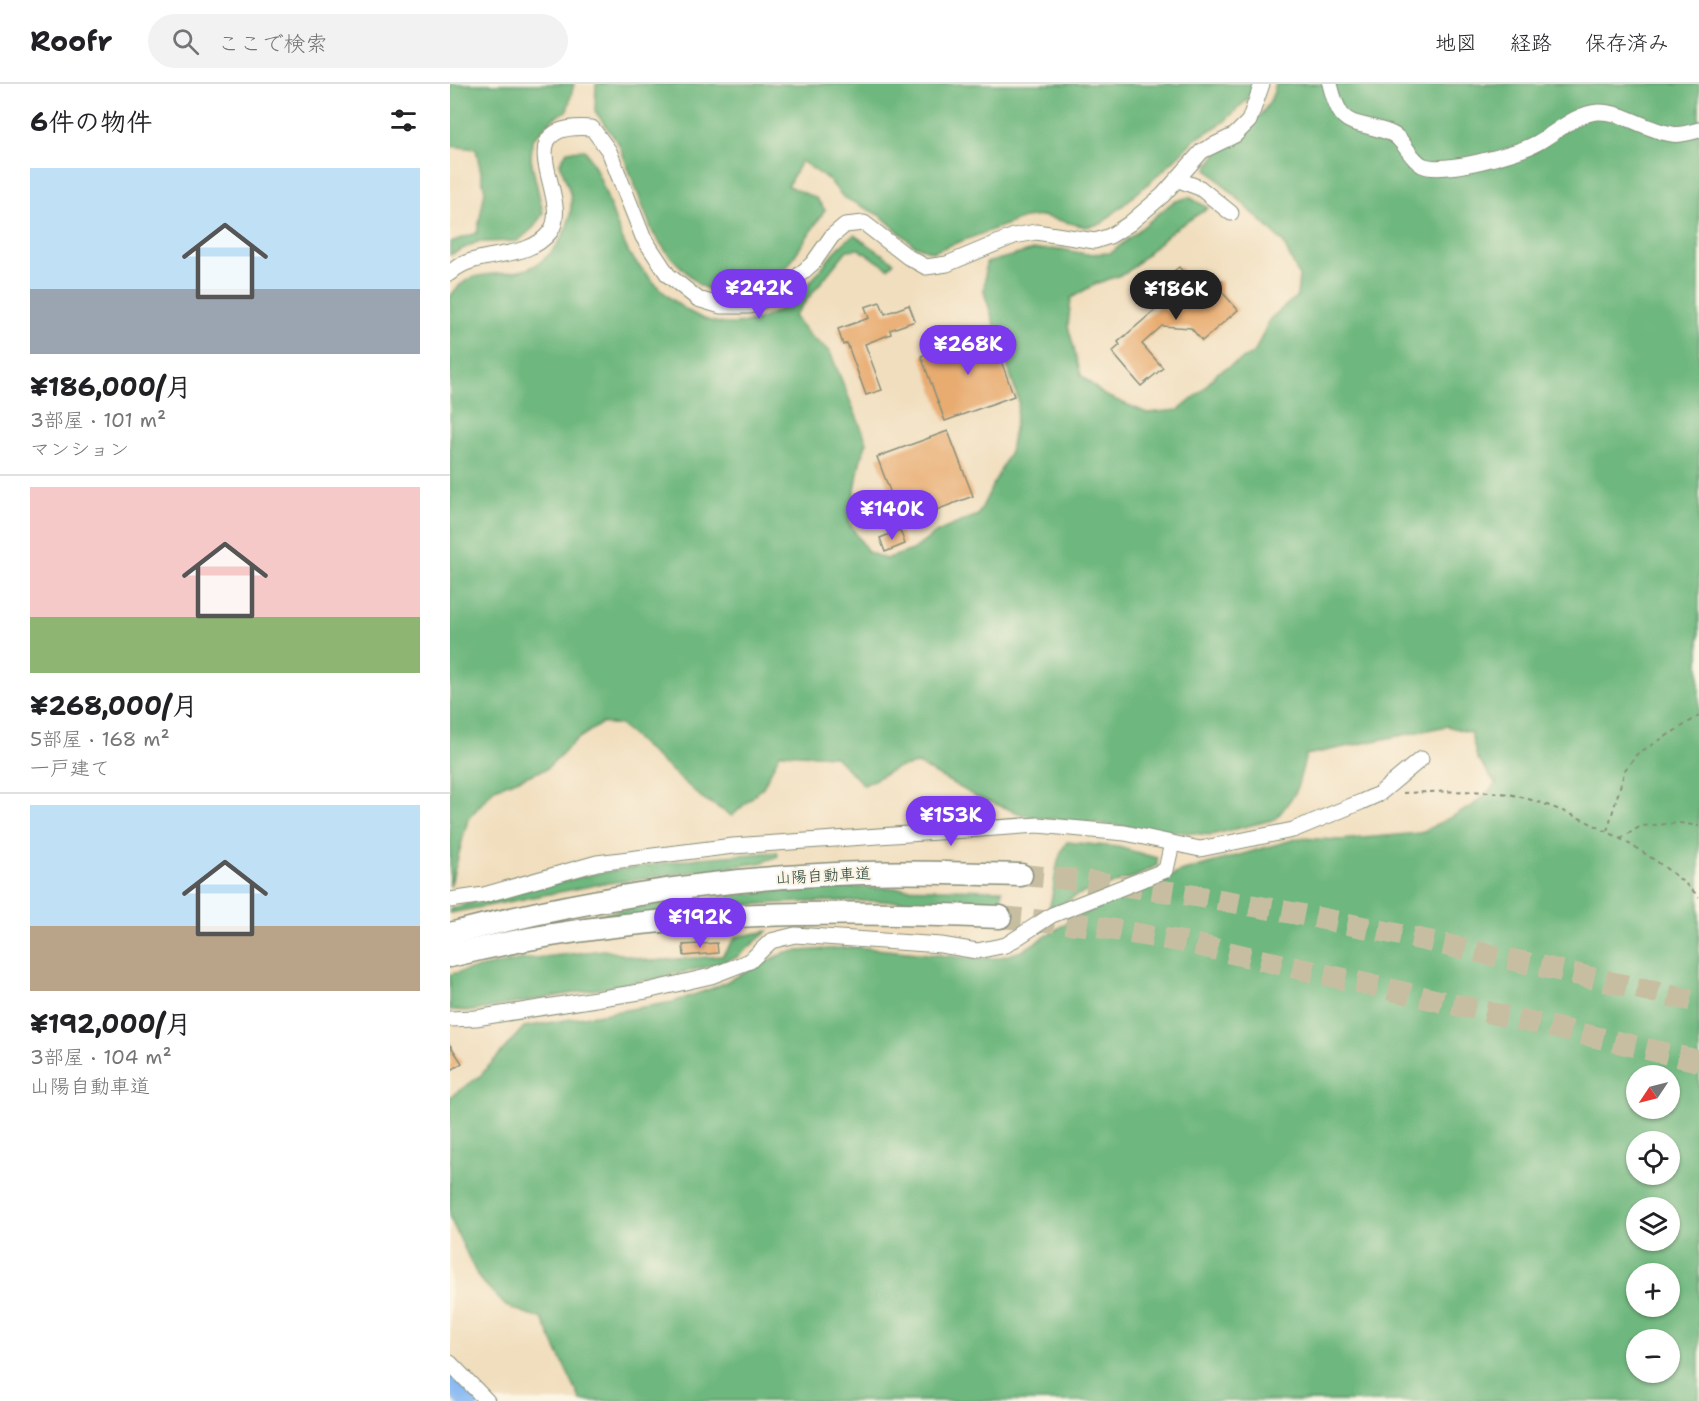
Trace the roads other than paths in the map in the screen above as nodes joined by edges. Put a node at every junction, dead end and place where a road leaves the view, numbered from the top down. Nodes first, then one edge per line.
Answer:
1 (1262, 84) edge
2 (1330, 84) edge
3 (1699, 130) edge
4 (1179, 180) junction
5 (1231, 213) dead end
6 (450, 273) edge
7 (1421, 759) dead end
8 (1172, 843) junction
9 (1021, 875) tunnel mouth
10 (450, 900) edge
11 (1000, 917) tunnel mouth
12 (450, 934) edge
13 (450, 956) edge
14 (450, 1019) edge
15 (450, 1363) edge
16 (487, 1401) edge

1 - 4 street
2 - 3 street
4 - 5 street
4 - 6 street
7 - 8 street
8 - 10 street
8 - 14 street
9 - 12 highway, 山陽自動車道
11 - 13 highway
15 - 16 street

